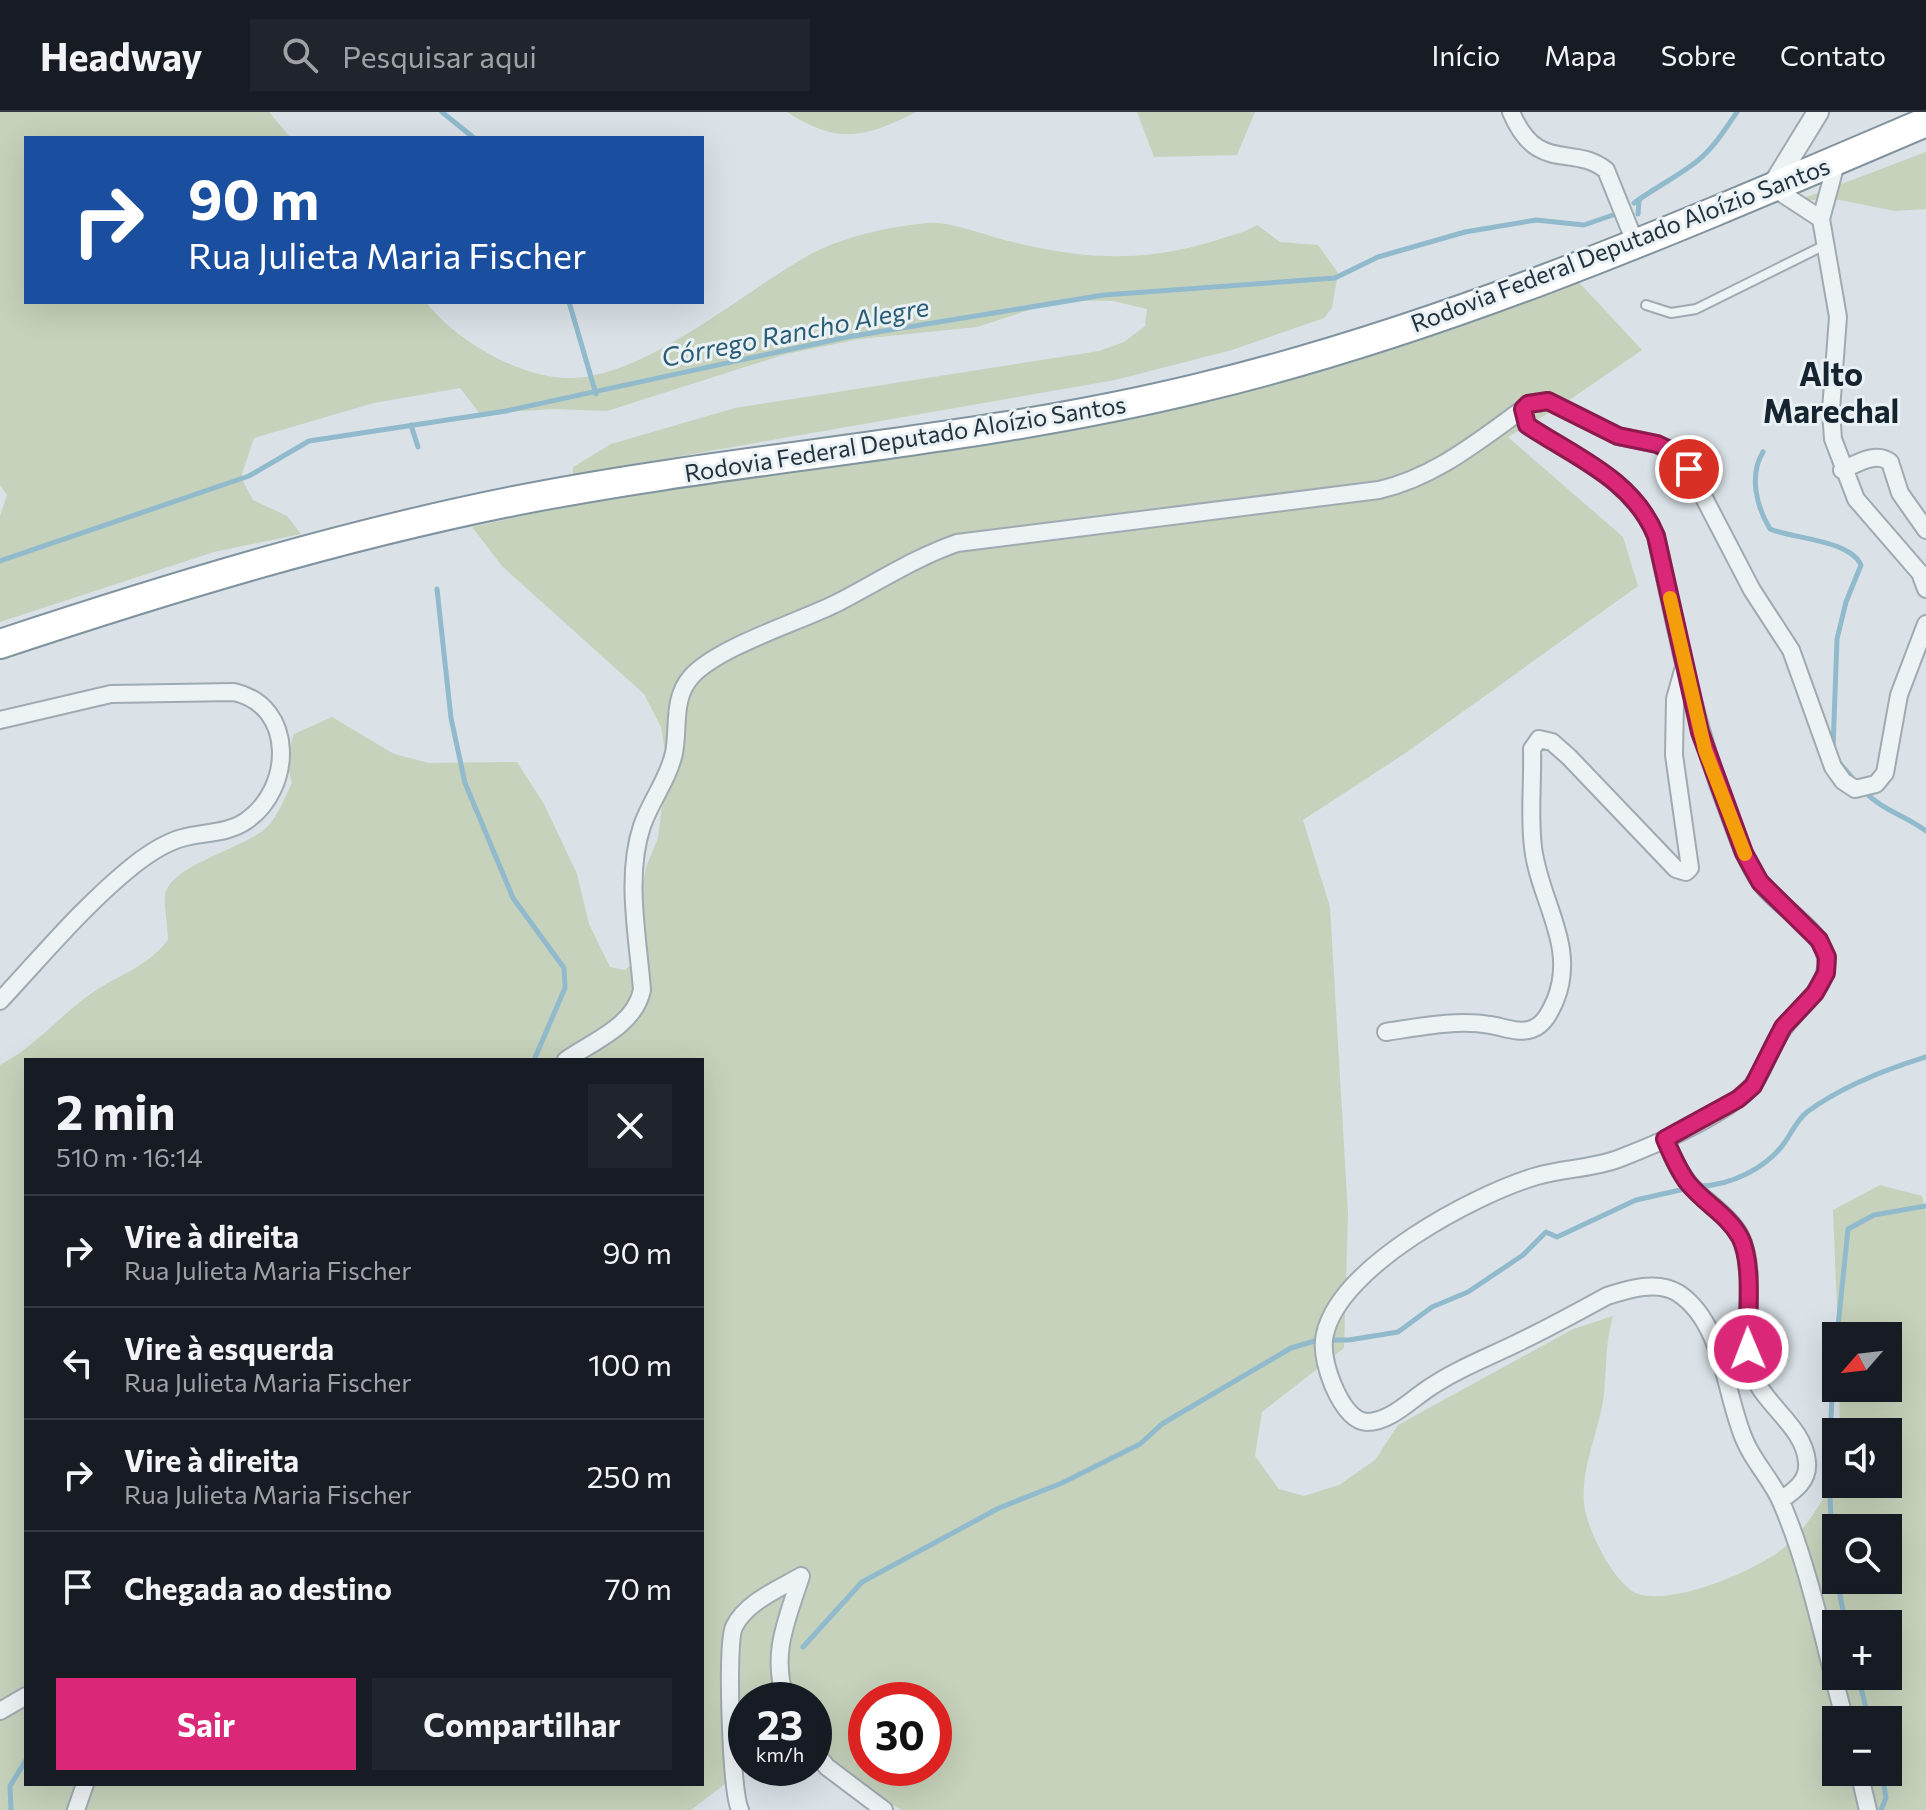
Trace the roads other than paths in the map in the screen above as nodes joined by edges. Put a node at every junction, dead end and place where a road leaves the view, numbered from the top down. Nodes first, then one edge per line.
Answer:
1 (1511, 112) edge
2 (1818, 112) edge
3 (1926, 122) edge
4 (1837, 160) junction
5 (1772, 187) junction
6 (1821, 219) junction
7 (1635, 242) junction
8 (1826, 244) junction
9 (1646, 305) dead end
10 (1523, 409) junction
11 (1842, 470) junction
12 (1926, 530) edge
13 (1926, 589) edge
14 (1926, 624) edge
15 (0, 644) edge
16 (1686, 662) junction
17 (0, 720) edge
18 (0, 1001) edge
19 (1386, 1032) dead end
20 (569, 1058) edge
21 (1665, 1139) junction
22 (1781, 1500) junction
23 (731, 1682) edge
24 (780, 1682) edge
25 (24, 1697) edge
26 (1841, 1706) edge
27 (0, 1711) edge
28 (832, 1771) edge
29 (84, 1786) edge
30 (737, 1786) edge
31 (1862, 1786) edge
32 (76, 1810) edge
33 (740, 1810) edge
34 (884, 1810) edge
35 (1868, 1810) edge

1 - 7 street
2 - 5 street
3 - 4 highway, Rodovia Federal Deputado Aloízio Santos
4 - 5 highway, Rodovia Federal Deputado Aloízio Santos
4 - 6 street
5 - 6 street
5 - 7 highway, Rodovia Federal Deputado Aloízio Santos
6 - 8 street
7 - 15 highway, Rodovia Federal Deputado Aloízio Santos
8 - 9 lane
8 - 11 street
10 - 14 street
10 - 16 street
10 - 20 street
11 - 12 street
11 - 13 street
16 - 19 street
16 - 21 street
17 - 18 street
21 - 22 street
21 - 22 street
22 - 26 street
23 - 24 street
25 - 27 street
28 - 34 street
29 - 32 street
30 - 33 street
31 - 35 street

